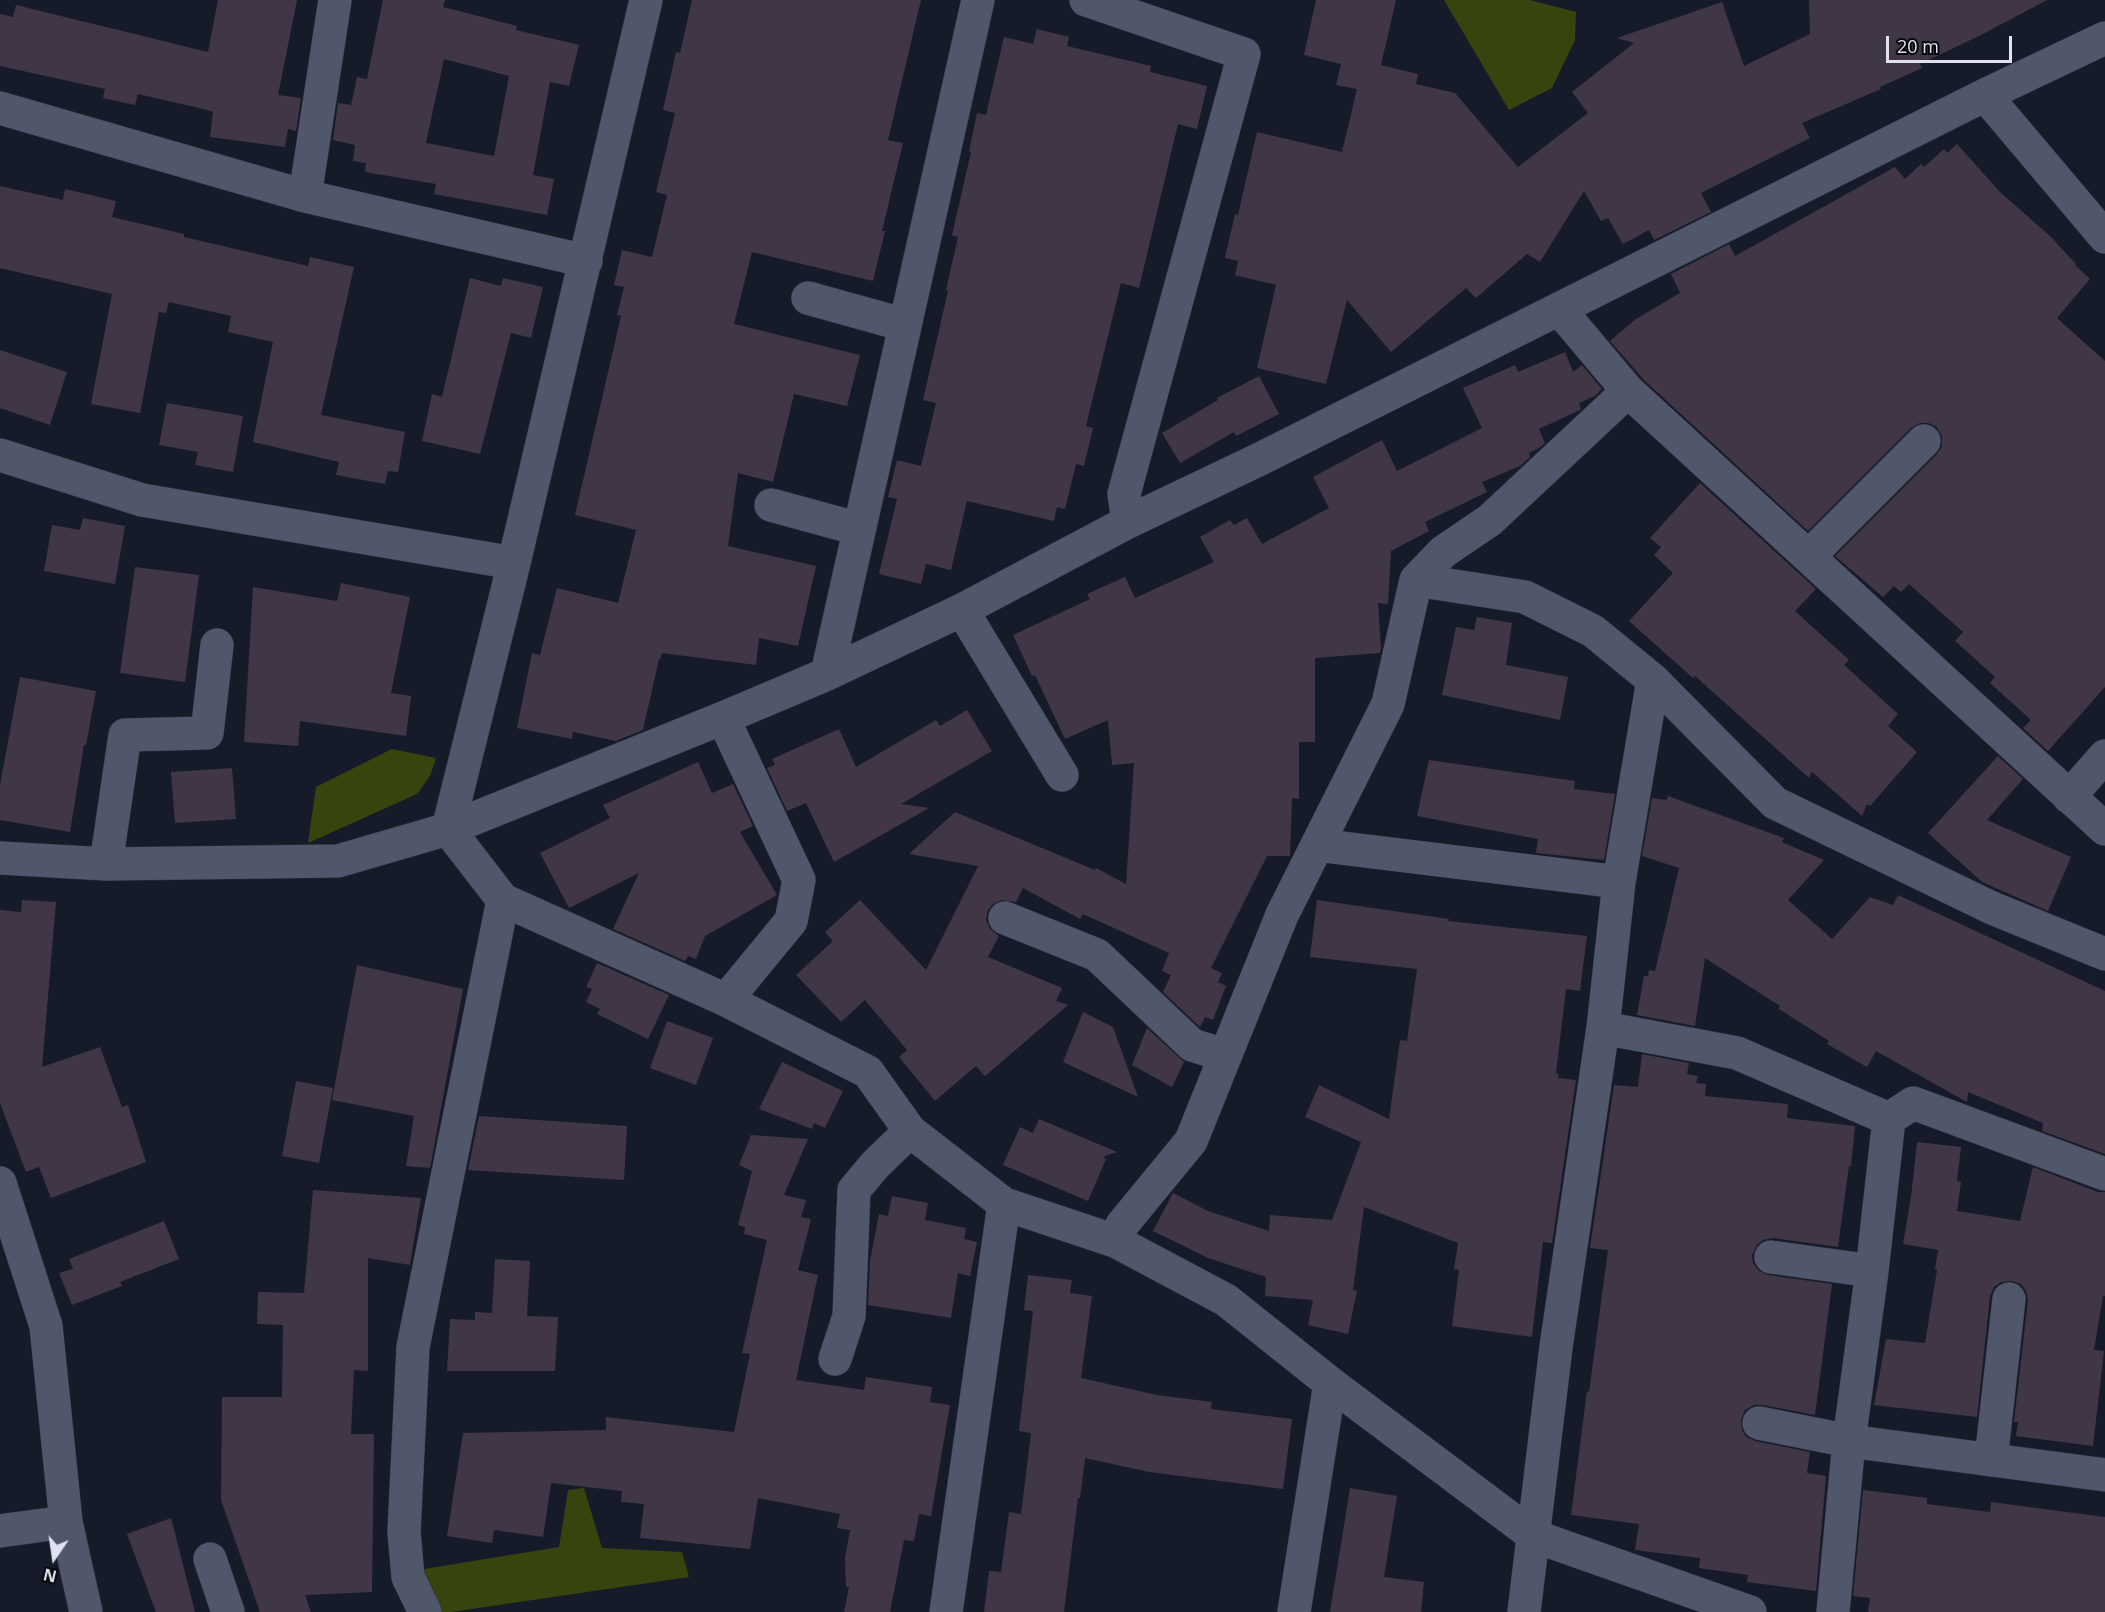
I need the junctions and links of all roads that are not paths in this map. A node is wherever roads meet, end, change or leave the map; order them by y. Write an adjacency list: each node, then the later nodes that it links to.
1 (335, 0): 8 (street)
2 (646, 0): 10 (street)
3 (978, 0): 13 (street)
4 (1086, 0): 18 (street)
5 (2105, 38): 6 (street)
6 (1985, 95): 9 (street); 12 (street)
7 (0, 108): 8 (street)
8 (305, 196): 10 (street)
9 (2105, 237)
10 (586, 261): 21 (street)
11 (808, 298): 13 (street)
12 (1559, 309): 14 (street); 18 (street)
13 (905, 325): 19 (street)
14 (1628, 391): 20 (street); 22 (street)
15 (1924, 441): 20 (street)
16 (0, 455): 21 (street)
17 (771, 505): 19 (street)
18 (1128, 522): 23 (street)
19 (859, 529): 25 (street)
20 (1809, 556): 30 (street)
21 (514, 563): 31 (street)
22 (1416, 580): 26 (street); 33 (street)
23 (962, 610): 25 (street); 29 (street)
24 (217, 645): 35 (street)
25 (827, 674): 27 (street)
26 (1653, 680): 36 (street); 39 (street)
27 (723, 718): 31 (street); 40 (street)
28 (2105, 756): 30 (street)
29 (1062, 775)
30 (2069, 797): 32 (street)
31 (448, 828): 35 (street); 37 (street)
32 (2105, 830)
33 (1317, 845): 36 (street); 42 (street)
34 (0, 858): 35 (street)
35 (106, 864)
36 (1619, 882): 41 (street)
37 (503, 900): 40 (street); 64 (street)
38 (1005, 918): 42 (street)
39 (2105, 954)
40 (726, 1000): 44 (street)
41 (1603, 1028): 43 (street); 60 (street)
42 (1224, 1055): 48 (street)
43 (1889, 1119): 45 (street); 50 (street)
44 (910, 1131): 47 (street); 52 (street)
45 (2105, 1174)
46 (0, 1183): 58 (street)
47 (1004, 1204): 48 (street); 65 (street)
48 (1115, 1241): 53 (street)
49 (1771, 1257): 50 (street)
50 (1872, 1270): 55 (street)
51 (2009, 1299): 56 (street)
52 (835, 1359)
53 (1330, 1383): 60 (street); 66 (street)
54 (1760, 1424): 55 (street)
55 (1849, 1441): 56 (street); 69 (street)
56 (1991, 1460): 57 (street)
57 (2105, 1475)
58 (66, 1522): 59 (street); 62 (street)
59 (0, 1531)
60 (1534, 1536): 67 (street); 68 (street)
61 (210, 1559): 63 (street)
62 (86, 1612)
63 (228, 1612)
64 (425, 1612)
65 (946, 1612)
66 (1294, 1612)
67 (1524, 1612)
68 (1750, 1612)
69 (1833, 1612)

